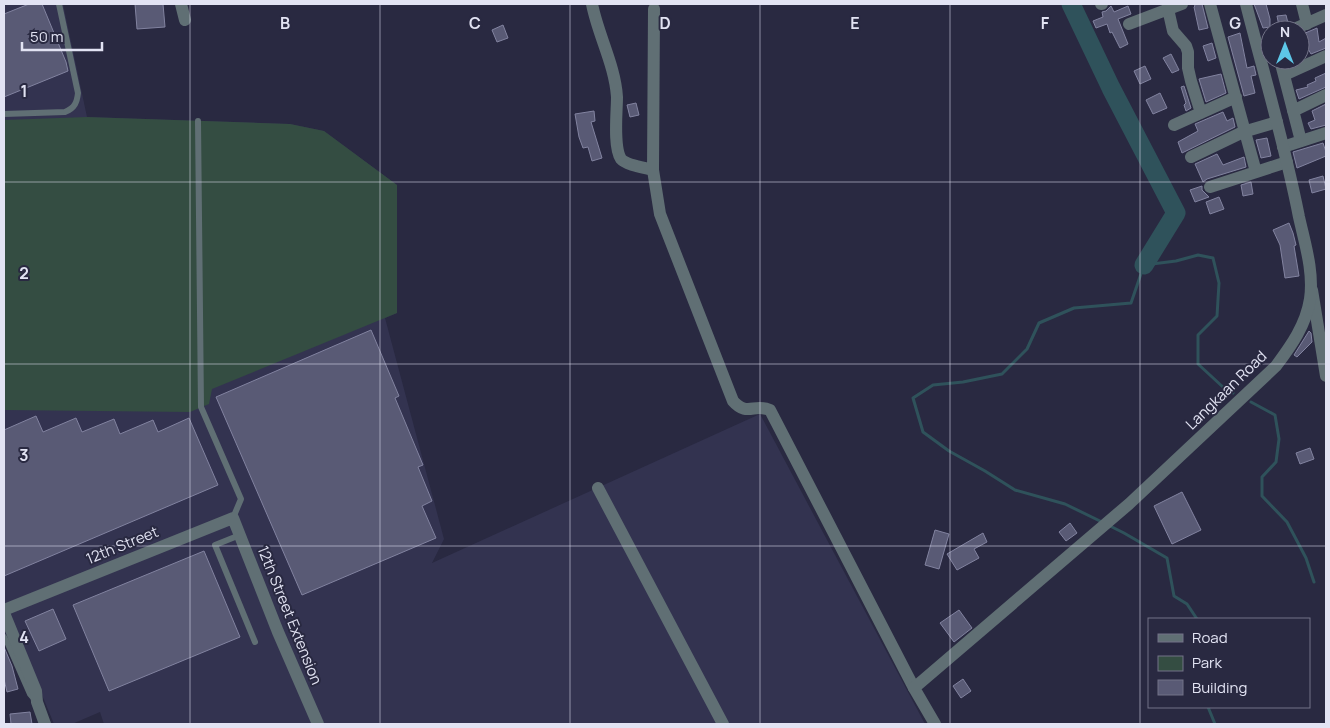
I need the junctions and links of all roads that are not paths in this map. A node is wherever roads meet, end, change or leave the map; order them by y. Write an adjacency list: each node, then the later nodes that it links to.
1 (59, 4): 22 (lane)
2 (181, 4): 11 (street)
3 (592, 4): 32 (street)
4 (1182, 4): 9 (street)
5 (1210, 4): 19 (street)
6 (1246, 4): 24 (street, Langkaan Road)
7 (1302, 4): 12 (street)
8 (654, 9): 32 (street)
9 (1168, 9): 14 (street); 21 (street)
10 (1326, 15): 13 (street)
11 (185, 20)
12 (1306, 20)
13 (1310, 23)
14 (1129, 24)
15 (1326, 56): 17 (street)
16 (1283, 70): 17 (street)
17 (1284, 75): 20 (street)
18 (1326, 95): 20 (street)
19 (1236, 98): 21 (street); 26 (street)
20 (1293, 110): 28 (street)
21 (1201, 113): 25 (street)
22 (4, 114)
23 (198, 121): 38 (lane)
24 (1277, 122): 26 (street); 29 (street, Langkaan Road)
25 (1174, 125)
26 (1245, 131): 30 (street); 33 (street)
27 (1326, 133): 28 (street)
28 (1301, 142): 29 (street)
29 (1283, 148): 31 (street, Langkaan Road)
30 (1191, 157)
31 (1287, 162): 33 (street); 35 (street, Langkaan Road)
32 (654, 170): 43 (street)
33 (1256, 172): 34 (street)
34 (1210, 186)
35 (1311, 282): 36 (street); 43 (street, Langkaan Road)
36 (1326, 376)
37 (598, 488): 47 (street)
38 (233, 518): 39 (street, 12th Street Extension); 40 (street, 12th Street)
39 (240, 535): 42 (lane); 46 (street, 12th Street Extension)
40 (4, 612): 44 (street)
41 (4, 637): 44 (lane)
42 (255, 642)
43 (914, 688): 48 (street)
44 (37, 702): 45 (street)
45 (45, 724)
46 (318, 724)
47 (723, 724)
48 (935, 724)

